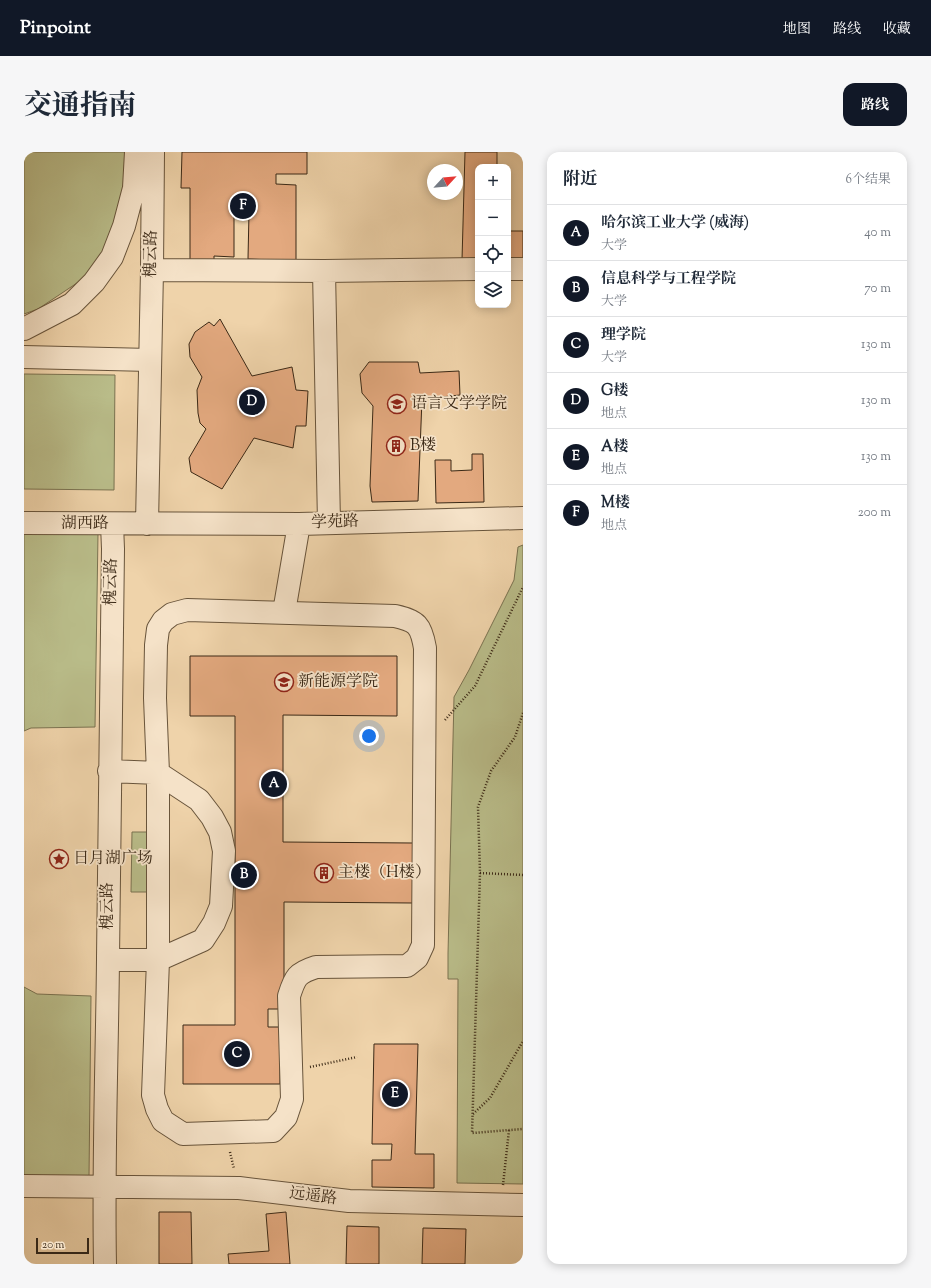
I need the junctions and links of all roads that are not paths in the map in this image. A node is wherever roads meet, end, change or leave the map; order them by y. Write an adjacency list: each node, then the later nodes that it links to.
1 (136, 152): 8 (lane)
2 (153, 152): 6 (lane, 槐云路)
3 (475, 269): 7 (lane)
4 (511, 269): 5 (lane)
5 (523, 269)
6 (152, 270): 7 (lane); 10 (lane, 槐云路)
7 (324, 271): 13 (lane)
8 (24, 329)
9 (24, 357): 10 (lane)
10 (150, 360): 15 (lane, 槐云路)
11 (523, 518): 13 (lane, 学苑路)
12 (24, 523): 14 (lane, 湖西路)
13 (329, 523): 16 (lane, 学苑路)
14 (112, 524): 15 (lane, 湖西路); 18 (lane, 槐云路)
15 (147, 524): 16 (lane, 学苑路)
16 (299, 524): 17 (lane)
17 (284, 612): 19 (lane); 21 (lane)
18 (109, 771): 19 (lane); 20 (lane, 槐云路)
19 (158, 773): 21 (lane); 21 (lane)
20 (108, 960): 21 (lane); 23 (lane, 槐云路)
21 (158, 960)
22 (24, 1186): 23 (lane, 远遥路)
23 (103, 1186): 24 (lane, 远遥路); 25 (lane, 槐云路)
24 (523, 1205)
25 (105, 1264)

